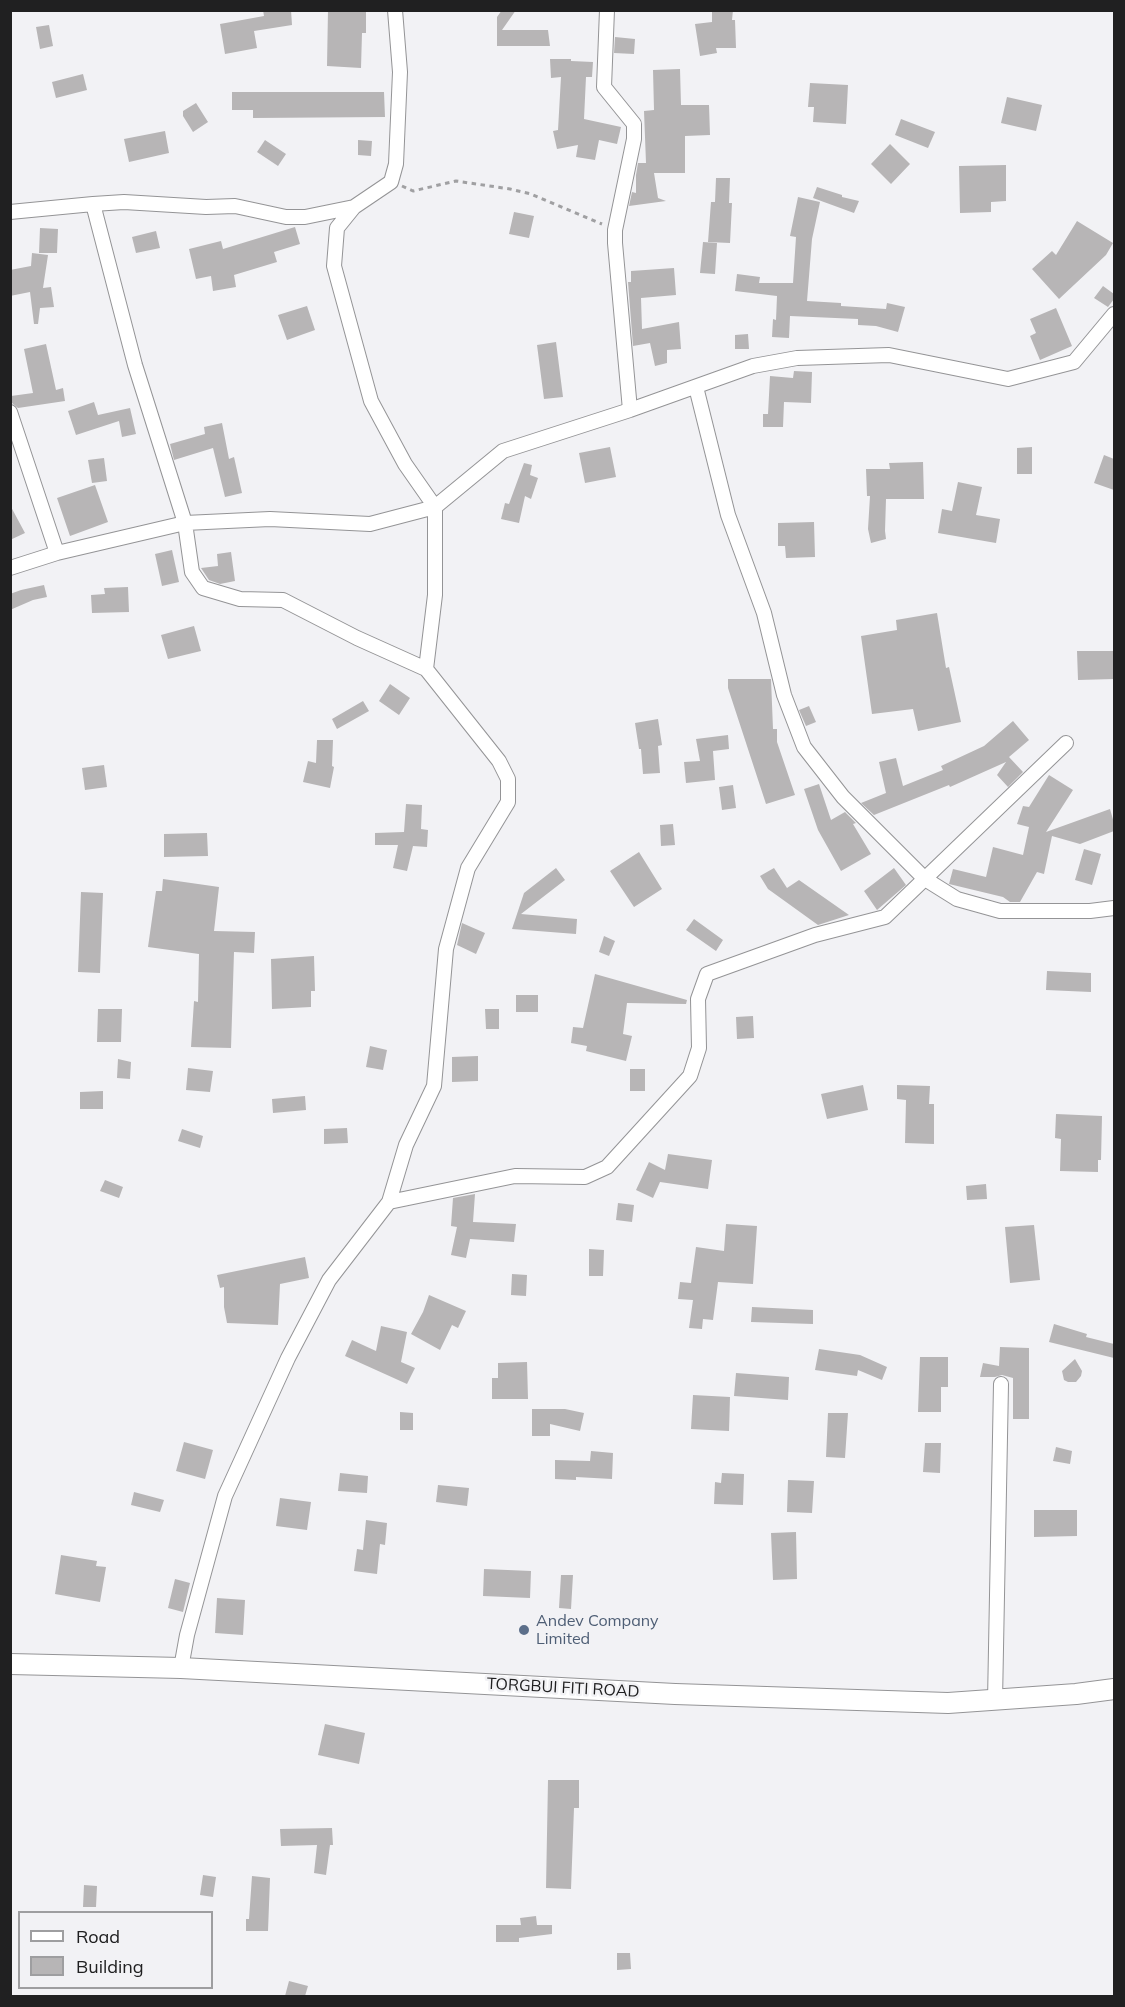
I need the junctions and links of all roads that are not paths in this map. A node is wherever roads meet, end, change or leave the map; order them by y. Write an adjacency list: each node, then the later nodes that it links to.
1 (395, 10): 4 (street)
2 (607, 10): 8 (street)
3 (93, 204): 4 (street); 5 (street); 11 (street)
4 (354, 207): 10 (street)
5 (10, 212)
6 (1114, 314): 7 (street)
7 (696, 387): 8 (street); 16 (street)
8 (630, 410): 10 (street)
9 (10, 412): 12 (street)
10 (435, 507): 11 (street); 14 (street)
11 (185, 523): 12 (street); 14 (street)
12 (57, 553): 13 (street)
13 (10, 568)
14 (426, 669): 18 (street)
15 (1066, 743): 16 (street)
16 (925, 879): 17 (street); 18 (street)
17 (1114, 908)
18 (389, 1202): 21 (street)
19 (1001, 1384): 23 (street)
20 (10, 1664): 21 (street, TORGBUI FITI ROAD)
21 (181, 1668): 23 (street, TORGBUI FITI ROAD)
22 (1114, 1689): 23 (street, TORGBUI FITI ROAD)
23 (995, 1701)

